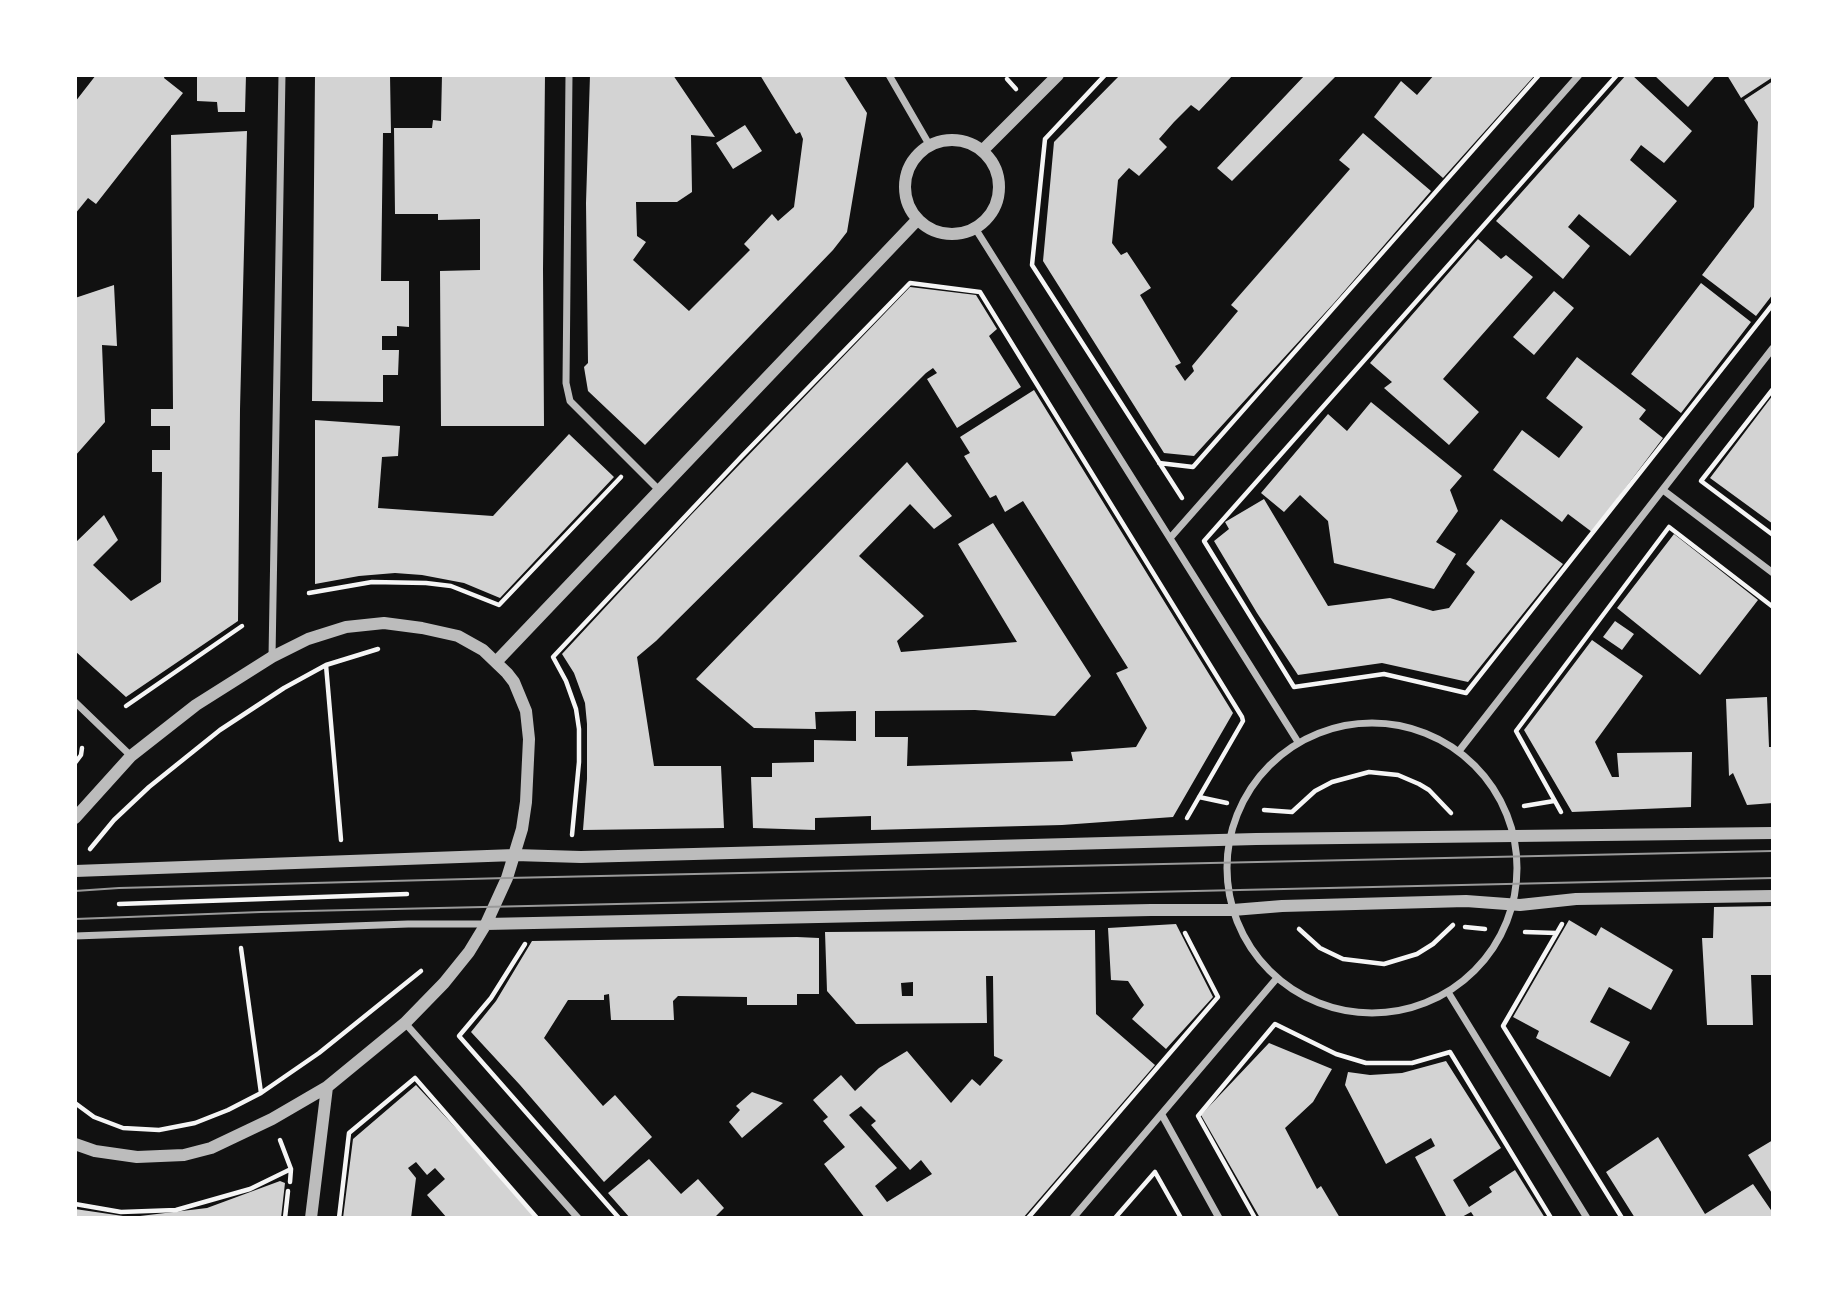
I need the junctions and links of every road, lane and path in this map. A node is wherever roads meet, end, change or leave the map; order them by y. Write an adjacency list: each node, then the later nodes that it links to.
1 (282, 75): 26 (street)
2 (569, 75): 17 (street)
3 (890, 75): 9 (street)
4 (1058, 75): 10 (street)
5 (1105, 75): 6 (path)
6 (1539, 75)
7 (1579, 75): 20 (street)
8 (1616, 75): 13 (path)
9 (930, 146): 10 (street); 11 (street)
10 (982, 151): 12 (street)
11 (918, 219): 12 (street); 17 (street)
12 (975, 228): 20 (street)
13 (1773, 304)
14 (1773, 348): 18 (street)
15 (1773, 389): 19 (path)
16 (620, 477): 22 (path)
17 (659, 490): 27 (street)
18 (1663, 491): 21 (street); 33 (street)
19 (1773, 535)
20 (1171, 537): 31 (street)
21 (1773, 573)
22 (309, 593)
23 (1773, 607): 37 (path)
24 (242, 626): 30 (path)
25 (380, 648): 28 (path)
26 (272, 657): 27 (street); 34 (street)
27 (496, 662): 51 (street)
28 (326, 665): 49 (path); 50 (path)
29 (75, 702): 34 (street)
30 (126, 706)
31 (1298, 742): 33 (street); 47 (street)
32 (82, 748): 35 (path)
33 (1459, 751): 46 (street)
34 (131, 756): 42 (street)
35 (75, 763)
36 (1199, 797): 38 (path); 44 (path); 48 (path)
37 (1554, 801): 39 (path); 43 (path)
38 (1227, 803)
39 (1524, 806)
40 (1264, 810): 41 (path)
41 (1462, 813)
42 (75, 818)
43 (1568, 822)
44 (1181, 827)
45 (1773, 833): 46 (street)
46 (1514, 835): 47 (street); 56 (street)
47 (1229, 841): 51 (street); 57 (street)
48 (572, 843)
49 (341, 844)
50 (90, 849)
51 (515, 855): 52 (street); 59 (street)
52 (75, 872)
53 (407, 894): 55 (path)
54 (1773, 896): 56 (street)
55 (119, 904)
56 (1512, 904): 57 (street); 70 (street)
57 (1233, 910): 59 (street); 69 (street)
58 (1565, 919): 63 (path)
59 (486, 924): 65 (street); 71 (street)
60 (1296, 927): 61 (path)
61 (1485, 929)
62 (1525, 932): 63 (path)
63 (1556, 933): 94 (path)
64 (1185, 934): 86 (path)
65 (75, 936)
66 (240, 946): 73 (path)
67 (517, 955): 85 (path)
68 (424, 968): 73 (path)
69 (1277, 978): 70 (street); 75 (street)
70 (1448, 992): 93 (street)
71 (405, 1023): 72 (street); 84 (street)
72 (327, 1087): 77 (street); 81 (street)
73 (261, 1093): 74 (path)
74 (75, 1103)
75 (1162, 1115): 87 (street); 90 (street)
76 (280, 1139): 78 (path)
77 (75, 1144)
78 (291, 1169): 79 (path); 80 (path)
79 (75, 1204)
80 (285, 1218)
81 (312, 1218)
82 (339, 1218): 83 (path)
83 (537, 1218)
84 (578, 1218)
85 (619, 1218)
86 (1028, 1218)
87 (1073, 1218)
88 (1115, 1218): 89 (path)
89 (1181, 1218)
90 (1219, 1218)
91 (1255, 1218): 92 (path)
92 (1551, 1218)
93 (1587, 1218)
94 (1622, 1218)

